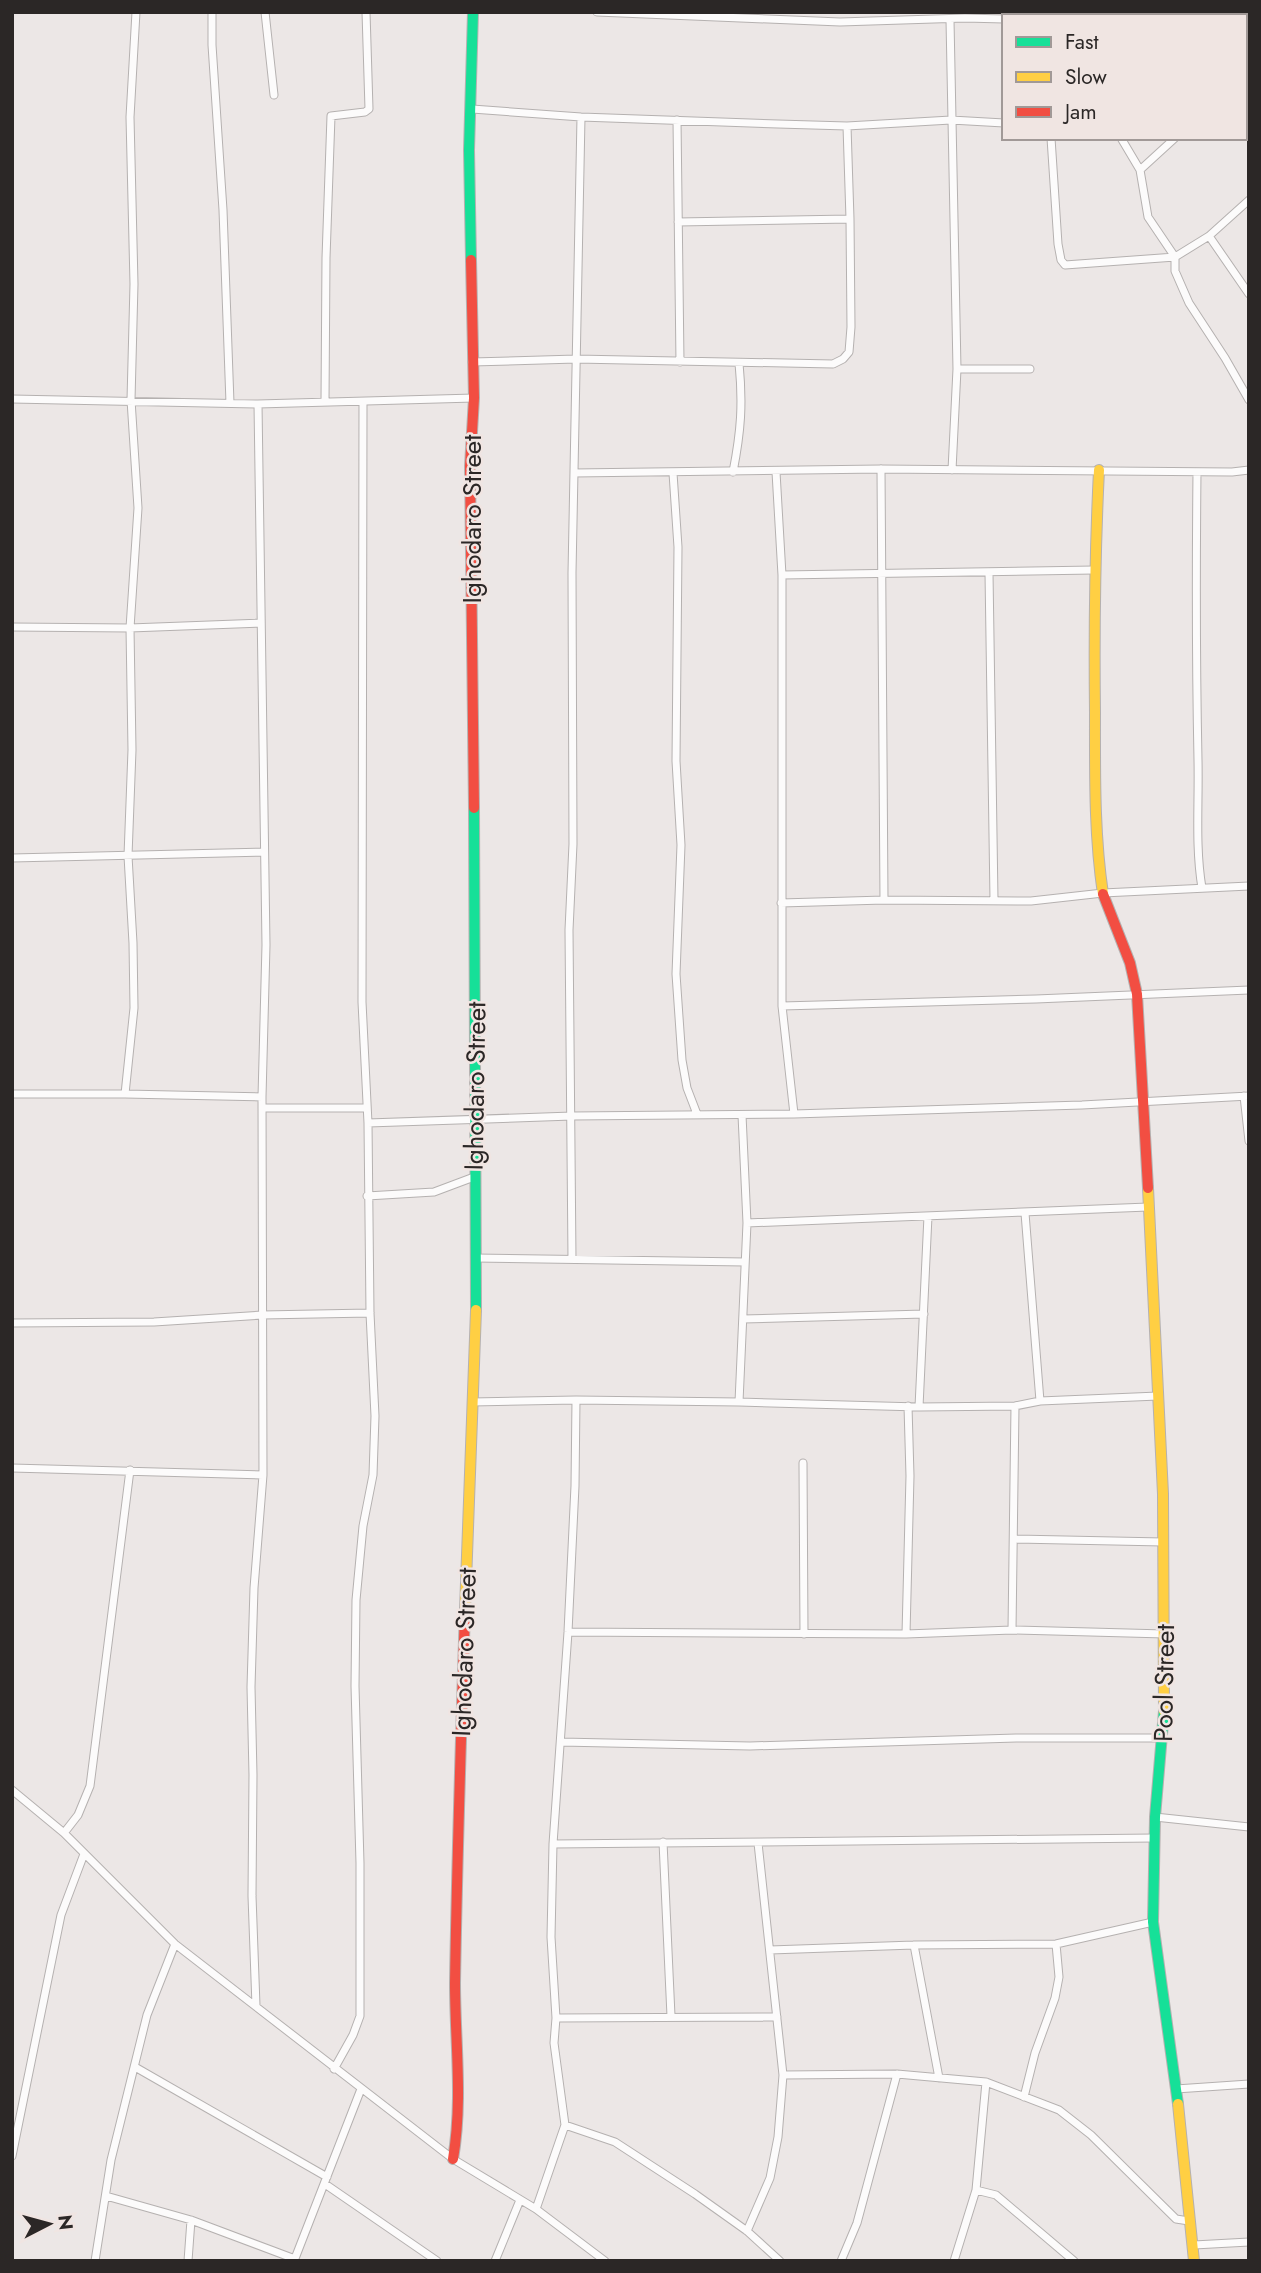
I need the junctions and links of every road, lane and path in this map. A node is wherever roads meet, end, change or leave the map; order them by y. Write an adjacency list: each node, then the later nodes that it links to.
1 (136, 12): 34 (street)
2 (212, 12): 38 (street)
3 (265, 12): 9 (street)
4 (366, 12): 36 (street)
5 (473, 12): 10 (street, Ighodaro Street)
6 (597, 12): 8 (street)
7 (1002, 19): 8 (street)
8 (950, 20): 13 (street)
9 (274, 95)
10 (471, 108): 11 (street); 27 (street, Ighodaro Street)
11 (581, 117): 12 (street); 26 (street)
12 (677, 120): 15 (street); 22 (street)
13 (951, 120): 14 (street); 15 (street); 30 (street)
14 (1002, 123)
15 (847, 126): 21 (street)
16 (1051, 140): 24 (street)
17 (1122, 140): 19 (street)
18 (1173, 140): 19 (street)
19 (1140, 170): 24 (street)
20 (1249, 201): 23 (street)
21 (850, 219): 22 (street); 29 (street)
22 (678, 222): 28 (street)
23 (1209, 236): 24 (street); 25 (street)
24 (1175, 257): 35 (street)
25 (1249, 294)
26 (576, 359): 27 (street); 28 (street); 47 (street)
27 (471, 362): 32 (street, Ighodaro Street)
28 (680, 362): 29 (street)
29 (739, 363): 44 (street)
30 (957, 369): 31 (street); 41 (street)
31 (1030, 369)
32 (474, 398): 37 (street); 79 (street, Ighodaro Street)
33 (12, 399): 34 (street)
34 (131, 400): 38 (street); 55 (street)
35 (1249, 400)
36 (325, 401): 37 (street); 39 (street)
37 (363, 402): 74 (street)
38 (230, 404): 39 (street)
39 (258, 404): 53 (street)
40 (881, 469): 41 (street); 45 (street); 51 (street)
41 (952, 470): 42 (street)
42 (1099, 470): 46 (street); 49 (street, Pool Street)
43 (1249, 470): 46 (street)
44 (733, 472): 45 (street); 48 (street)
45 (776, 472): 52 (street)
46 (1198, 472): 60 (street)
47 (574, 473): 48 (street); 78 (street)
48 (673, 473): 75 (street)
49 (1094, 570): 50 (street); 61 (street, Pool Street)
50 (989, 573): 51 (street); 63 (street)
51 (881, 574): 52 (street); 62 (street)
52 (782, 575): 64 (street)
53 (261, 623): 55 (street); 56 (street)
54 (12, 626): 55 (street)
55 (130, 628): 57 (street)
56 (264, 852): 57 (street); 71 (street)
57 (128, 856): 58 (street); 69 (street)
58 (12, 858)
59 (1249, 886): 60 (street)
60 (1202, 888): 61 (street)
61 (1102, 894): 63 (street); 66 (street, Pool Street)
62 (884, 900): 63 (street); 64 (street)
63 (994, 900)
64 (781, 903): 67 (street)
65 (1249, 990): 66 (street)
66 (1137, 994): 67 (street); 72 (street, Pool Street)
67 (782, 1006): 76 (street)
68 (12, 1094): 69 (street)
69 (125, 1094): 71 (street)
70 (1246, 1096): 72 (street); 81 (street)
71 (262, 1097): 73 (street)
72 (1144, 1103): 76 (street); 84 (street, Pool Street)
73 (262, 1108): 74 (street); 93 (street)
74 (366, 1108): 80 (street)
75 (697, 1114): 77 (street); 78 (street)
76 (794, 1114): 77 (street)
77 (742, 1115): 87 (street)
78 (572, 1116): 79 (street); 89 (street)
79 (475, 1118): 80 (street); 82 (street, Ighodaro Street)
80 (368, 1123): 83 (street)
81 (1249, 1141)
82 (474, 1177): 83 (street); 88 (street, Ighodaro Street)
83 (367, 1196): 91 (street)
84 (1149, 1208): 85 (street); 96 (street, Pool Street)
85 (1025, 1213): 86 (street); 98 (street)
86 (928, 1216): 87 (street); 92 (street)
87 (747, 1223): 90 (street)
88 (475, 1258): 89 (street); 99 (street, Ighodaro Street)
89 (572, 1259): 90 (street)
90 (745, 1262): 94 (street)
91 (370, 1313): 93 (street); 136 (street)
92 (924, 1314): 94 (street); 103 (street)
93 (262, 1315): 95 (street); 107 (street)
94 (743, 1319): 100 (street)
95 (12, 1323)
96 (1158, 1396): 98 (street); 109 (street, Pool Street)
97 (576, 1400): 99 (street); 100 (street); 111 (street)
98 (1040, 1401): 102 (street)
99 (472, 1402): 147 (street, Ighodaro Street)
100 (738, 1402): 101 (street)
101 (908, 1406): 103 (street); 113 (street)
102 (1015, 1406): 103 (street); 108 (street)
103 (919, 1408)
104 (803, 1463): 112 (street)
105 (12, 1468): 106 (street)
106 (130, 1470): 107 (street); 120 (street)
107 (263, 1475): 131 (street)
108 (1014, 1539): 109 (street); 110 (street)
109 (1163, 1542): 114 (street, Pool Street)
110 (1012, 1630): 113 (street); 114 (street)
111 (568, 1632): 112 (street); 116 (street)
112 (804, 1634): 113 (street)
113 (906, 1634)
114 (1166, 1634): 115 (street, Pool Street)
115 (1164, 1738): 116 (street); 118 (street, Pool Street)
116 (561, 1742): 124 (street)
117 (12, 1790): 120 (street)
118 (1155, 1817): 119 (street); 121 (street, Pool Street)
119 (1249, 1827)
120 (64, 1833): 125 (street)
121 (1154, 1838): 123 (street); 126 (street, Pool Street)
122 (663, 1842): 123 (street); 124 (street); 132 (street)
123 (758, 1843): 130 (street)
124 (553, 1844): 134 (street)
125 (84, 1854): 127 (street); 146 (street)
126 (1153, 1922): 128 (street); 142 (street, Pool Street)
127 (175, 1944): 131 (street); 135 (street)
128 (1055, 1944): 129 (street); 144 (street)
129 (914, 1945): 130 (street); 139 (street)
130 (770, 1950): 133 (street)
131 (256, 2006): 136 (street)
132 (671, 2016): 133 (street); 134 (street)
133 (777, 2017): 138 (street)
134 (556, 2018): 145 (street)
135 (135, 2067): 148 (street); 150 (street)
136 (334, 2069): 143 (street)
137 (897, 2074): 138 (street); 139 (street); 165 (street)
138 (783, 2076): 155 (street)
139 (939, 2078): 140 (street)
140 (986, 2082): 144 (street); 149 (street)
141 (1249, 2084): 142 (street)
142 (1176, 2088): 154 (street, Pool Street)
143 (361, 2089): 147 (street); 148 (street)
144 (1024, 2097): 154 (street)
145 (565, 2124): 152 (street); 155 (street)
146 (12, 2155)
147 (453, 2158): 151 (street)
148 (326, 2180): 158 (street); 161 (street)
149 (976, 2190): 166 (street); 167 (street)
150 (106, 2196): 153 (street); 159 (street)
151 (520, 2200): 152 (street); 162 (street)
152 (536, 2209): 163 (street)
153 (191, 2220): 158 (street); 160 (street)
154 (1189, 2221): 157 (street, Pool Street)
155 (747, 2231): 164 (street)
156 (1249, 2242): 157 (street)
157 (1194, 2245): 168 (street, Pool Street)
158 (294, 2260)
159 (95, 2261)
160 (188, 2261)
161 (437, 2261)
162 (495, 2261)
163 (605, 2261)
164 (780, 2261)
165 (841, 2261)
166 (954, 2261)
167 (1074, 2261)
168 (1194, 2261)

